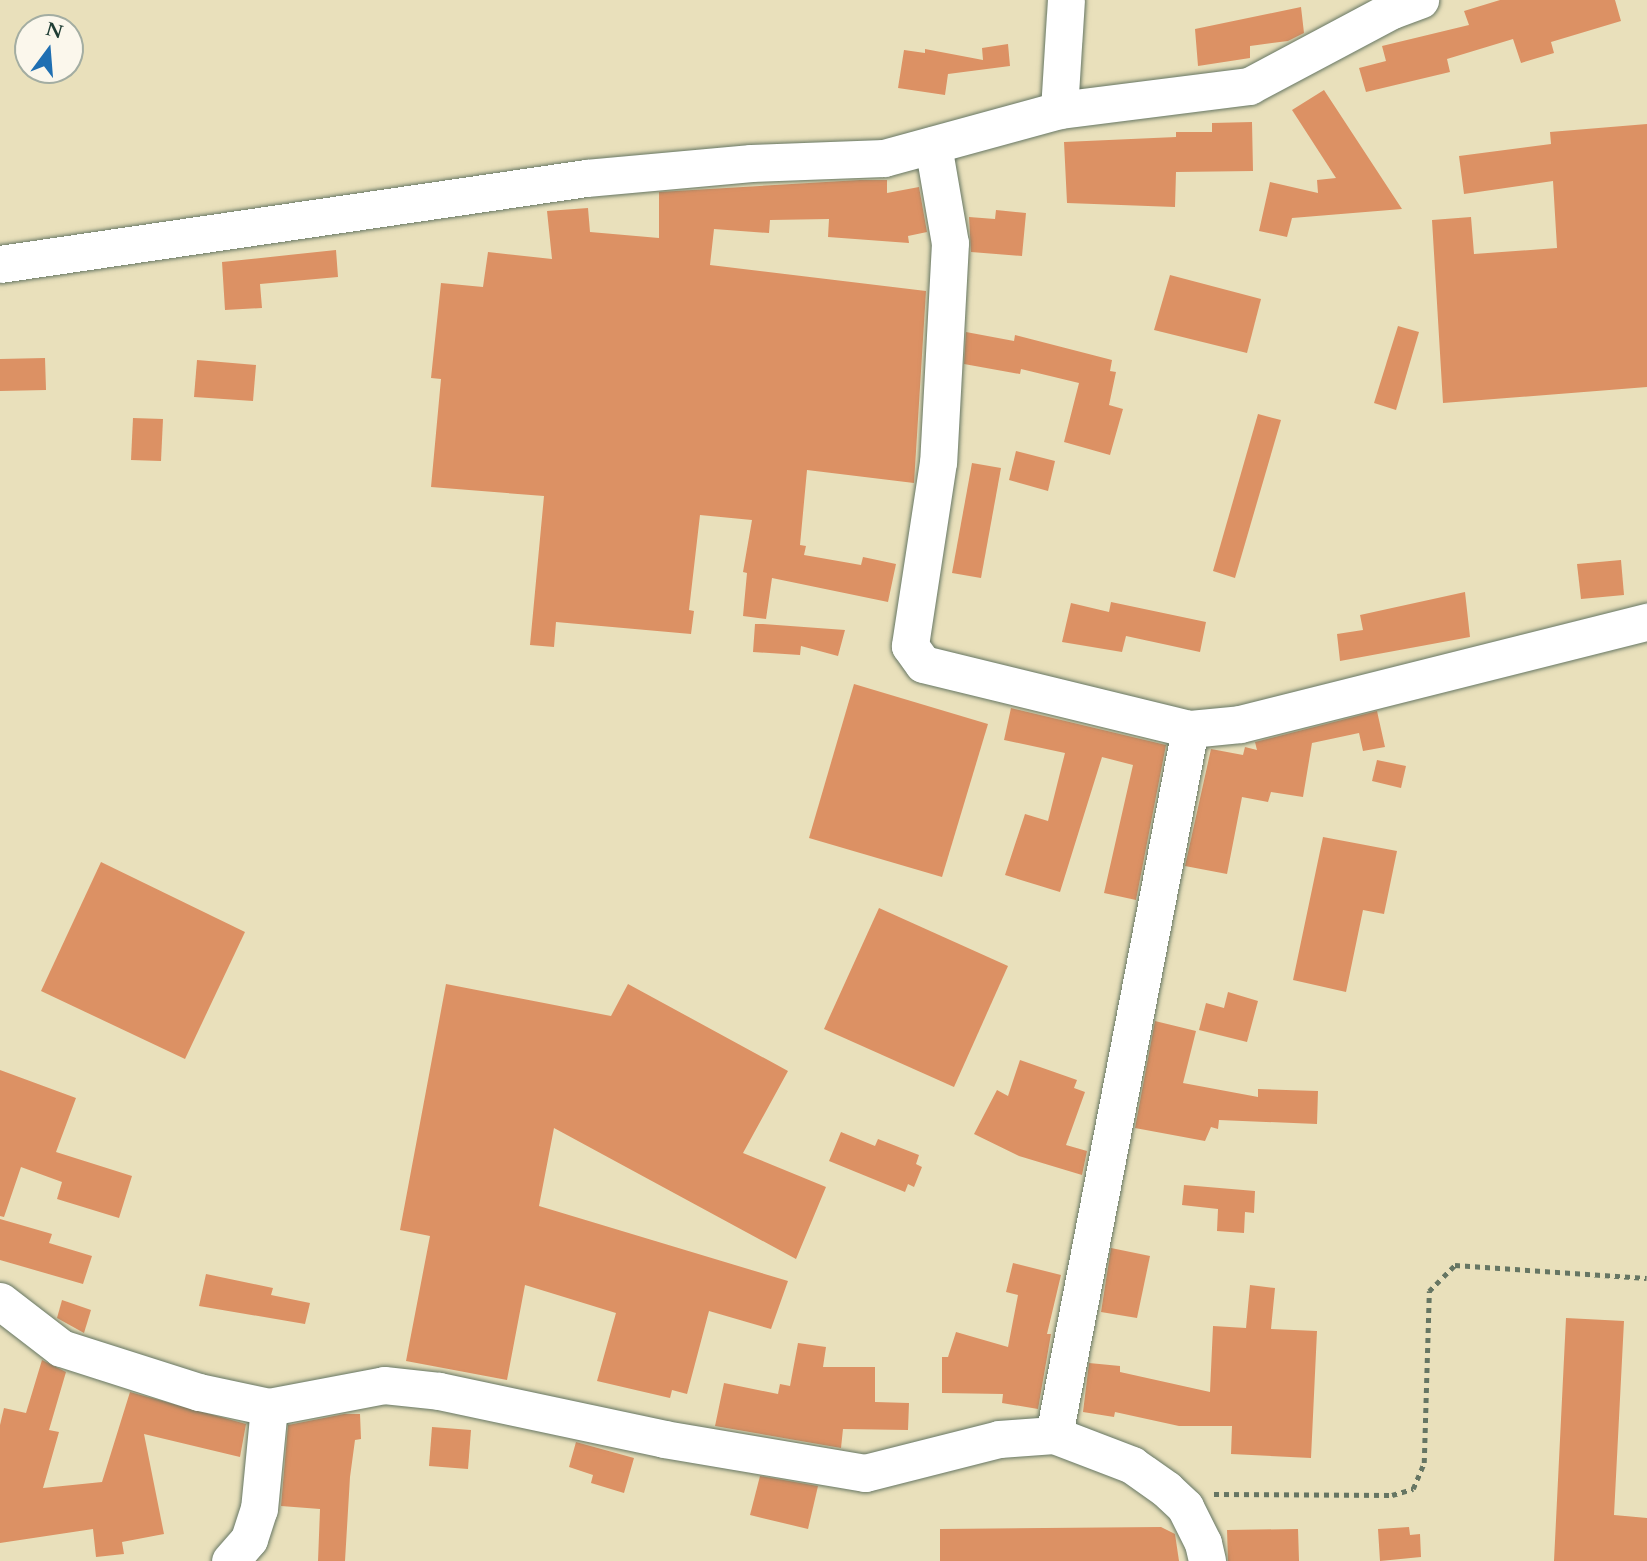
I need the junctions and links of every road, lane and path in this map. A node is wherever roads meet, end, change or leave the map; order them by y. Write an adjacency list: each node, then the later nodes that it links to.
1 (1066, 0): 3 (street)
2 (1420, 0): 3 (street)
3 (1059, 110): 4 (street)
4 (933, 145): 5 (street); 7 (street)
5 (0, 264)
6 (1647, 622): 7 (street)
7 (1190, 729): 11 (street)
8 (1647, 1278): 12 (path)
9 (0, 1301): 10 (street)
10 (269, 1407): 11 (street); 13 (street)
11 (1054, 1435): 12 (street)
12 (1185, 1507): 14 (street)
13 (230, 1561)
14 (1207, 1561)

